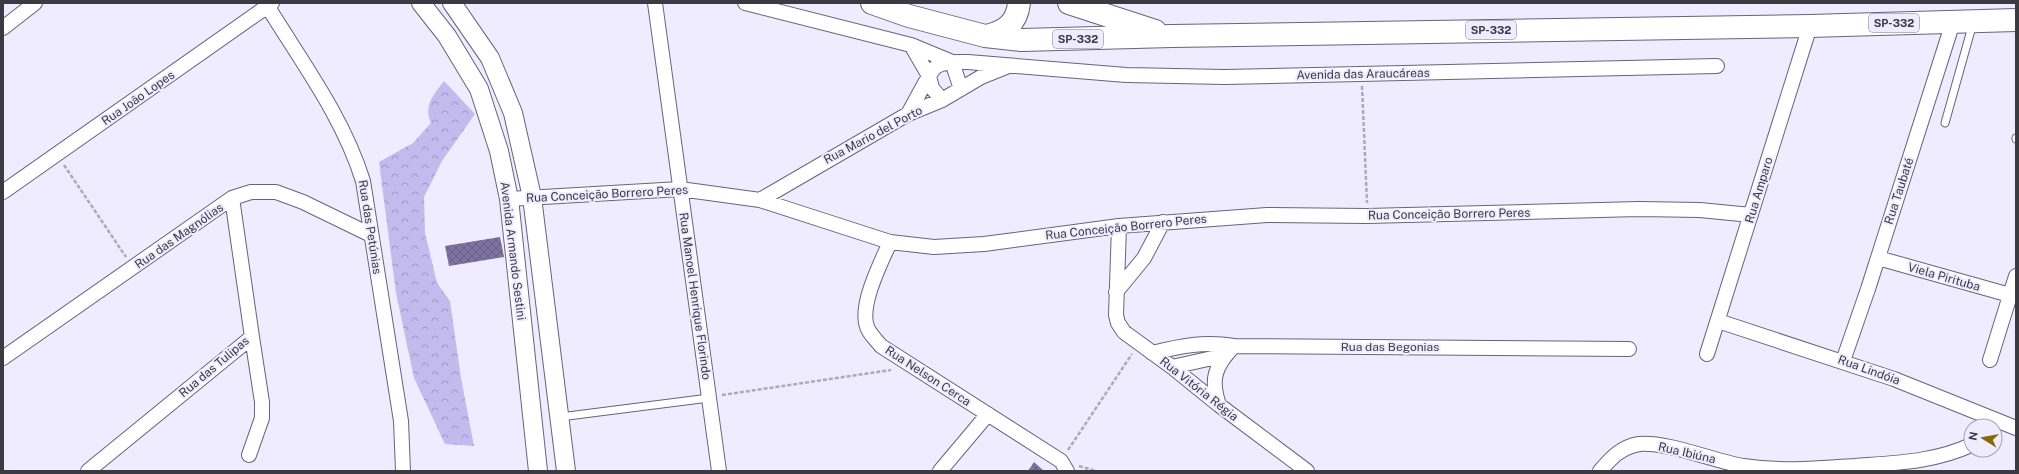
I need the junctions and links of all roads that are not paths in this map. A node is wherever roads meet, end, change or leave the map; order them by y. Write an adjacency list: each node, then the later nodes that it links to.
1 (35, 3): 13 (street)
2 (421, 3): 29 (street, Avenida Armando Sestini)
3 (655, 3): 25 (street, Rua Manoel Henrique Florindo)
4 (745, 3): 16 (street)
5 (872, 3): 14 (main road, SP-332)
6 (1019, 3): 14 (main road)
7 (1074, 4): 15 (main road, SP-332)
8 (270, 5): 26 (street, Rua João Lopes); 34 (street, Rua das Petúnias)
9 (455, 5): 27 (street, Avenida Armando Sestini)
10 (2016, 20): 11 (main road, SP-332)
11 (1963, 21): 12 (main road, SP-332); 24 (lane); 36 (street, Rua Taubaté)
12 (1810, 26): 15 (main road, SP-332); 31 (street, Rua Amparo)
13 (3, 28)
14 (985, 36): 15 (main road, SP-332)
15 (1172, 36)
16 (911, 45): 17 (street); 20 (street)
17 (952, 62): 18 (street, Avenida das Araucáreas); 20 (street); 21 (street)
18 (1010, 66): 19 (street, Avenida das Araucáreas); 21 (street, Rua Mario del Porto)
19 (1717, 66)
20 (929, 76): 22 (street); 23 (street)
21 (961, 90): 22 (street, Rua Mario del Porto)
22 (942, 100): 23 (street, Rua Mario del Porto)
23 (908, 114): 30 (street, Rua Mario del Porto)
24 (1945, 123)
25 (680, 188): 27 (street, Rua Conceição Borrero Peres); 30 (street, Rua Conceição Borrero Peres); 50 (street, Rua Manoel Henrique Florindo)
26 (3, 192)
27 (532, 197): 29 (street, Rua Conceição Borrero Peres); 53 (street, Avenida Armando Sestini)
28 (232, 198): 34 (street, Rua das Magnólias); 41 (street, Rua das Tulipas); 46 (street, Rua das Magnólias)
29 (509, 199): 62 (street, Avenida Armando Sestini)
30 (760, 200): 35 (street, Rua Conceição Borrero Peres)
31 (1751, 215): 32 (street, Rua Conceição Borrero Peres); 40 (street, Rua Amparo)
32 (1163, 222): 33 (street, Rua Conceição Borrero Peres); 38 (street)
33 (1119, 226): 35 (street, Rua Conceição Borrero Peres); 38 (street, Rua Vitória Régia)
34 (371, 235): 61 (street, Rua das Petúnias)
35 (890, 242): 52 (street, Rua Nelson Cerca)
36 (1878, 258): 39 (street, Viela Pirituba); 48 (street, Rua Taubaté)
37 (2016, 276): 39 (street)
38 (1116, 292): 44 (street, Rua Vitória Régia)
39 (2010, 295): 47 (street)
40 (1718, 321): 45 (street, Rua Amparo); 48 (street, Rua Lindóia)
41 (252, 336): 58 (street); 60 (street, Rua das Tulipas)
42 (1629, 349): 43 (street, Rua das Begonias)
43 (1230, 350): 44 (street, Rua das Begonias); 49 (street, Rua das Begonias); 51 (street)
44 (1152, 352): 49 (street, Rua Vitória Régia)
45 (1707, 354)
46 (3, 358)
47 (1990, 360)
48 (1843, 361): 54 (street, Rua Lindóia)
49 (1172, 367): 51 (street, Rua Vitória Régia)
50 (708, 398): 53 (lane); 64 (street, Rua Manoel Henrique Florindo)
51 (1219, 405): 66 (street, Rua Vitória Régia)
52 (988, 414): 59 (street, Rua Nelson Cerca); 65 (street)
53 (560, 418): 63 (street, Avenida Armando Sestini)
54 (1983, 418)
55 (2003, 426): 56 (street, Rua Lindóia)
56 (2016, 428)
57 (1963, 448): 67 (street, Rua Ibiúna)
58 (250, 455)
59 (1064, 466)
60 (88, 471)
61 (403, 471)
62 (538, 471)
63 (566, 471)
64 (719, 471)
65 (940, 471)
66 (1307, 471)
67 (1600, 471)

